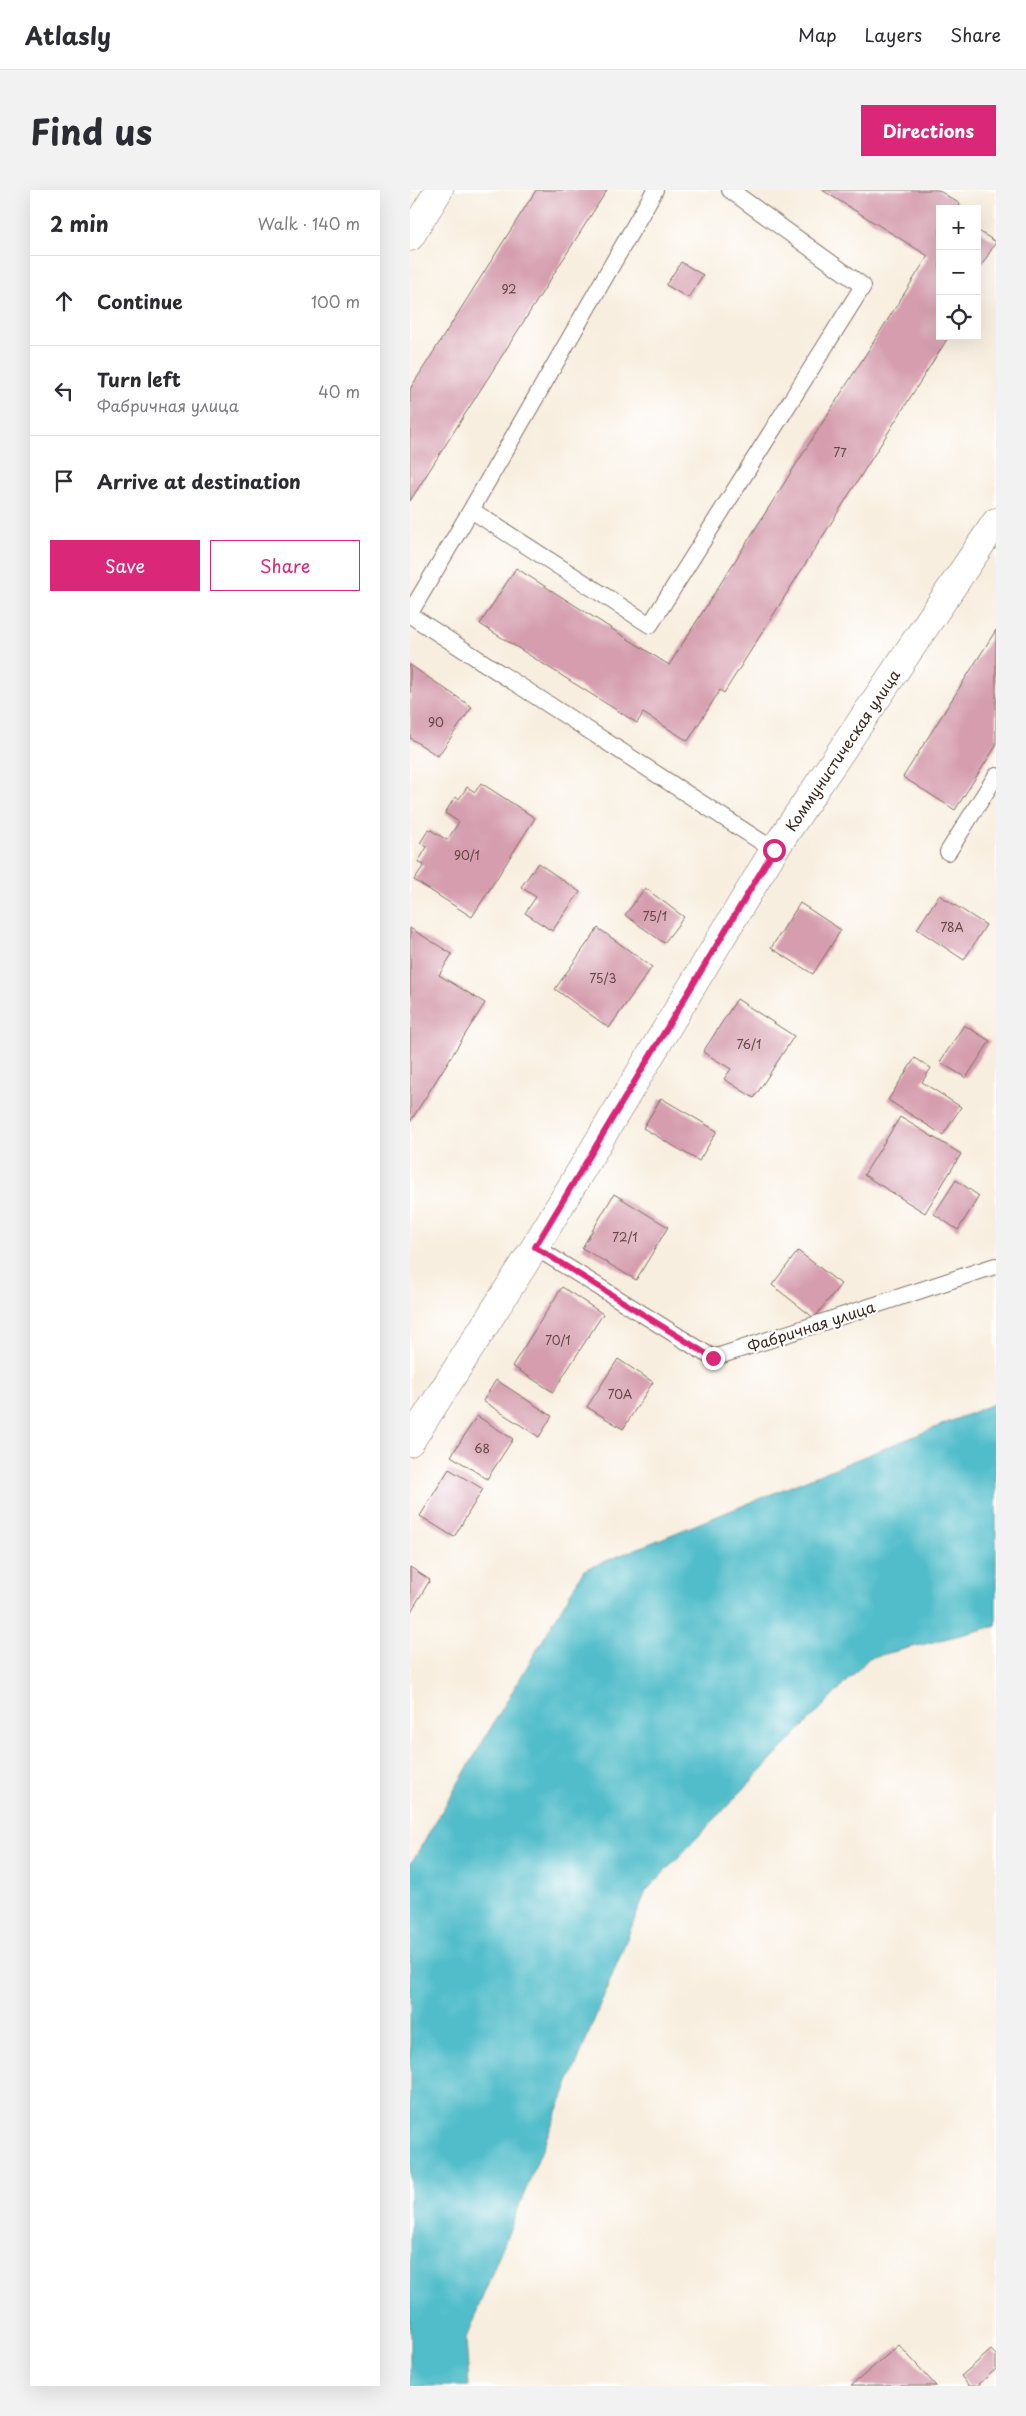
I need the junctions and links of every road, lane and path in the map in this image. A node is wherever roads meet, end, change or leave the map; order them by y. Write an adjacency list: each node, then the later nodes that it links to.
1 (439, 190): 4 (street)
2 (654, 190): 5 (lane)
3 (730, 190): 5 (lane)
4 (410, 237)
5 (471, 510): 7 (lane)
6 (996, 522): 9 (street, Коммунистическая улица)
7 (410, 614): 9 (lane)
8 (996, 776): 10 (lane)
9 (774, 850): 11 (street, Коммунистическая улица)
10 (948, 852)
11 (535, 1247): 12 (lane, Фабричная улица); 13 (street, Коммунистическая улица)
12 (995, 1266)
13 (410, 1442)

